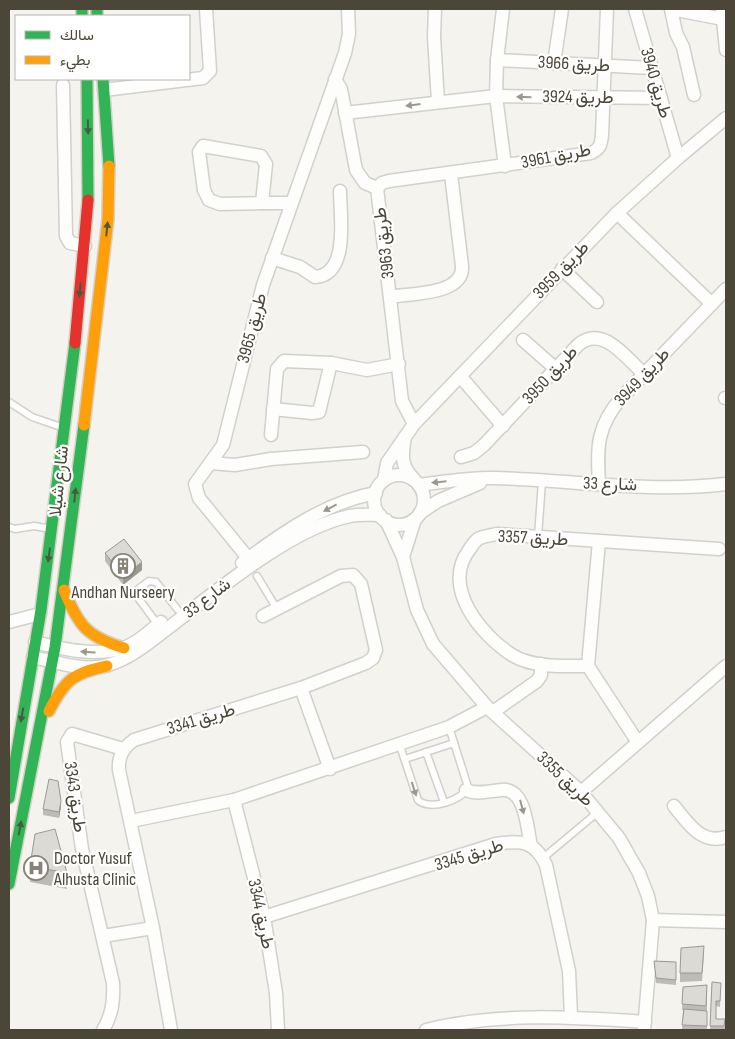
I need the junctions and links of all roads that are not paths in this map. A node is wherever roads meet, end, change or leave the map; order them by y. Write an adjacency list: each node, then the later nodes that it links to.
1 (206, 9): 15 (street)
2 (348, 9): 16 (street)
3 (435, 9): 25 (street)
4 (503, 9): 11 (street)
5 (562, 9): 12 (street)
6 (607, 9): 13 (street, طريق 3961)
7 (635, 9): 14 (street, طريق 3940)
8 (671, 9): 9 (street); 21 (street)
9 (723, 14): 10 (street)
10 (726, 44)
11 (497, 60): 12 (street, طريق 3966); 22 (street)
12 (554, 62): 13 (street, طريق 3966)
13 (605, 65): 14 (street, طريق 3966); 23 (street, طريق 3961)
14 (652, 68): 24 (street, طريق 3940)
15 (190, 79)
16 (335, 79): 26 (street, طريق 3963); 34 (street, طريق 3965)
17 (87, 80): 36 (main road, شارع شيلا, one-way to 36)
18 (170, 80): 19 (street)
19 (104, 84): 77 (main road, شارع شيلا, one-way to 19)
20 (63, 85): 36 (street)
21 (694, 95)
22 (496, 96): 23 (street, طريق 3924, one-way to 22); 25 (street); 29 (street)
23 (604, 98): 24 (street, طريق 3924); 29 (street, طريق 3961)
24 (661, 98): 28 (street, طريق 3940)
25 (438, 102): 26 (street, one-way to 26)
26 (345, 114): 31 (street, طريق 3963)
27 (726, 118): 28 (street, طريق 3959)
28 (678, 158): 35 (street, طريق 3959)
29 (505, 166): 30 (street, طريق 3961)
30 (450, 174): 31 (street, طريق 3961); 40 (street)
31 (377, 188): 40 (street, طريق 3963)
32 (340, 191): 37 (street)
33 (262, 203): 33 (street); 34 (street)
34 (290, 203): 37 (street, طريق 3965)
35 (617, 214): 38 (street, طريق 3959); 42 (street)
36 (85, 246): 54 (main road, شارع شيلا, one-way to 54)
37 (272, 258): 59 (street, طريق 3965)
38 (562, 270): 41 (street); 48 (street, طريق 3959)
39 (726, 289): 42 (street, طريق 3949)
40 (390, 297): 45 (street, طريق 3963)
41 (597, 302)
42 (712, 304): 47 (street, طريق 3949)
43 (523, 340): 46 (street)
44 (331, 363): 45 (street); 51 (street); 51 (street)
45 (399, 364): 49 (street, طريق 3963)
46 (556, 369): 47 (street, طريق 3950); 53 (street, طريق 3950)
47 (644, 374): 64 (street, طريق 3949)
48 (460, 376): 52 (street, طريق 3959); 53 (street)
49 (402, 391): 52 (street); 55 (street, طريق 3963)
50 (9, 402): 54 (lane)
51 (273, 409): 56 (street)
52 (424, 413): 55 (street, طريق 3959)
53 (503, 426): 58 (street, طريق 3950)
54 (65, 428): 70 (main road, شارع شيلا)
55 (410, 428): 61 (street, طريق 3959); 63 (street)
56 (271, 435)
57 (364, 452): 59 (street)
58 (461, 457)
59 (211, 463): 75 (street, طريق 3965)
60 (494, 478): 62 (street, شارع 33); 63 (street, شارع 33, one-way to 63); 67 (street, شارع 33)
61 (384, 480): 63 (street); 66 (street)
62 (542, 481): 64 (street, شارع 33); 71 (lane)
63 (416, 482): 67 (street)
64 (599, 484): 65 (street, شارع 33)
65 (726, 484)
66 (376, 493): 68 (street); 75 (street, شارع 33, one-way to 75)
67 (418, 516): 68 (street); 74 (street)
68 (383, 518): 74 (street, طريق 3355); 90 (street, شارع 33)
69 (9, 527): 70 (lane)
70 (53, 529): 80 (main road, شارع شيلا, one-way to 80)
71 (538, 537): 72 (street, طريق 3357); 89 (street, طريق 3357)
72 (599, 541): 73 (street, طريق 3357); 91 (street)
73 (719, 549)
74 (403, 557): 94 (street, طريق 3355)
75 (248, 558): 79 (street, شارع 33)
76 (257, 576): 78 (lane)
77 (64, 590): 85 (main road, شارع شيلا); 86 (main road)
78 (277, 609): 81 (street, طريق 3341); 93 (street, طريق 3341)
79 (178, 610): 83 (street, شارع 33); 83 (lane)
80 (40, 614): 82 (street); 84 (main road, شارع شيلا)
81 (263, 616)
82 (9, 622)
83 (158, 625): 86 (street, شارع 33)
84 (35, 642): 85 (street, شارع 33); 87 (main road, شارع شيلا)
85 (55, 647): 86 (street, شارع 33, one-way to 85); 88 (main road, شارع شيلا)
86 (124, 648)
87 (33, 656): 88 (street, شارع 33); 98 (main road, شارع شيلا, one-way to 98)
88 (52, 662): 90 (street, شارع 33); 96 (main road, شارع شيلا)
89 (541, 664): 91 (street, طريق 3357); 94 (street)
90 (107, 666): 96 (main road)
91 (588, 666): 97 (street)
92 (726, 666): 97 (street)
93 (301, 688): 101 (street, طريق 3341); 104 (street)
94 (490, 709): 95 (street); 106 (street, طريق 3355)
95 (449, 727): 99 (street); 100 (lane)
96 (38, 732): 116 (main road, شارع شيلا, one-way to 96)
97 (637, 741): 106 (street)
98 (13, 743): 107 (main road, شارع شيلا)
99 (399, 743): 103 (lane); 104 (street)
100 (454, 743): 102 (lane); 105 (lane)
101 (123, 749): 112 (street); 121 (street, طريق 3343)
102 (426, 752): 103 (lane); 109 (lane)
103 (404, 759): 109 (lane, one-way to 109)
104 (330, 769): 108 (street)
105 (466, 790): 109 (lane); 114 (street, one-way to 114)
106 (581, 792): 111 (street, طريق 3355)
107 (9, 798)
108 (234, 800): 112 (street); 117 (street, طريق 3344)
109 (444, 802)
110 (674, 806): 113 (street)
111 (598, 812): 115 (lane); 118 (street, طريق 3355)
112 (131, 821): 120 (street)
113 (726, 837)
114 (531, 846): 115 (street); 117 (street, طريق 3345)
115 (542, 858): 122 (street)
116 (9, 884)
117 (264, 917): 126 (street, طريق 3344)
118 (654, 920): 119 (street); 123 (street, طريق 3355)
119 (726, 922)
120 (153, 928): 121 (street); 125 (street)
121 (103, 936): 124 (street, طريق 3343)
122 (571, 1017): 123 (street); 127 (street)
123 (645, 1026)
124 (103, 1030)
125 (171, 1030)
126 (278, 1030)
127 (426, 1030)

